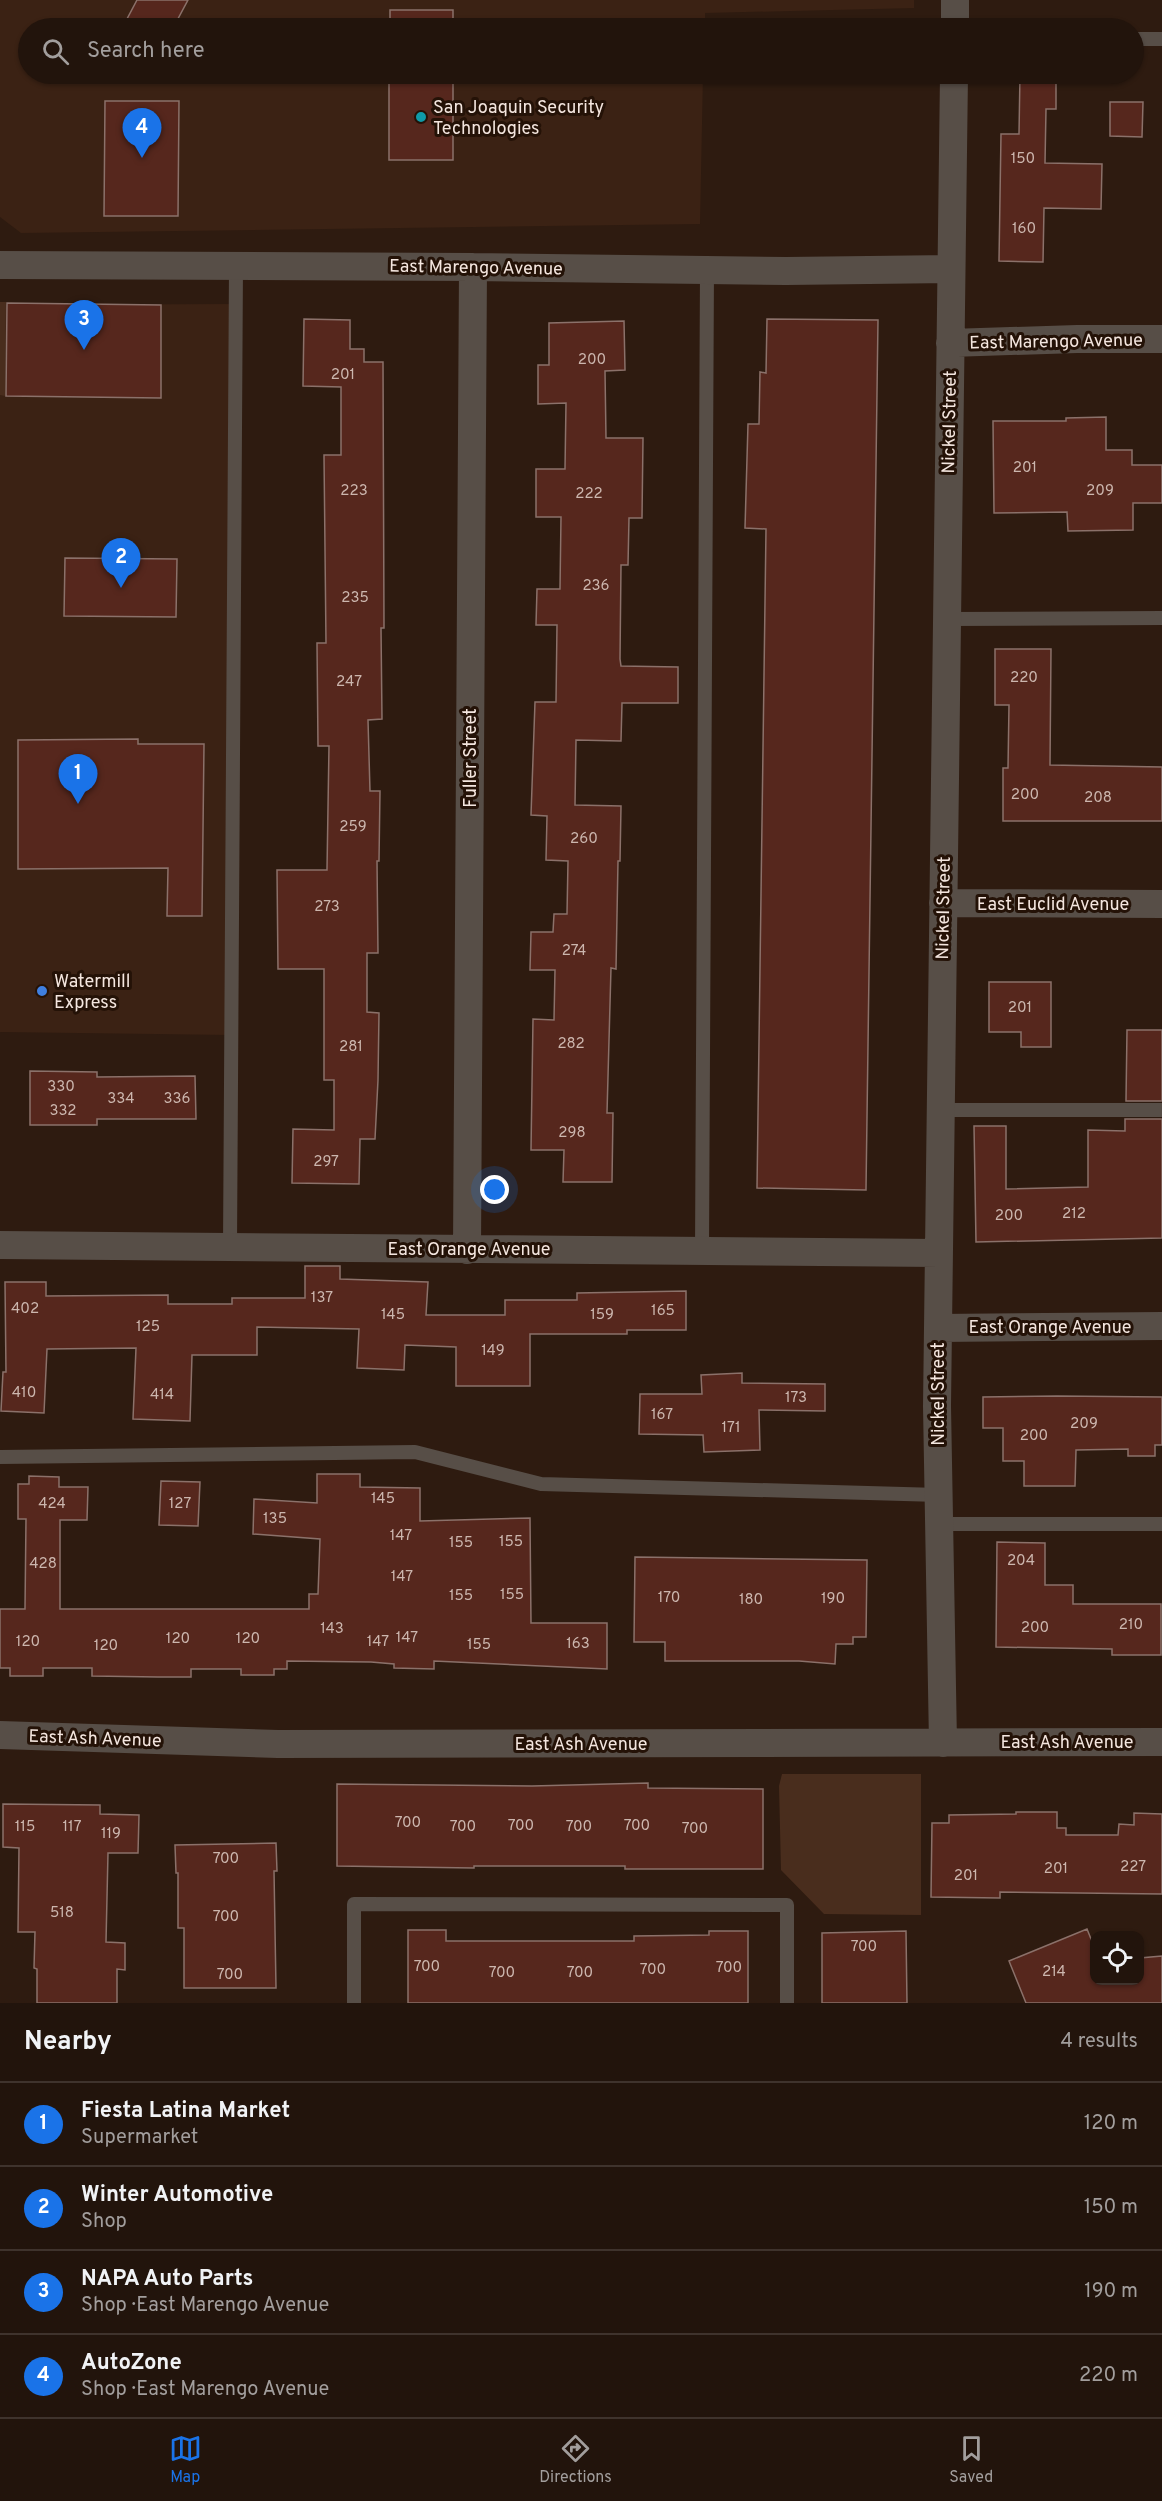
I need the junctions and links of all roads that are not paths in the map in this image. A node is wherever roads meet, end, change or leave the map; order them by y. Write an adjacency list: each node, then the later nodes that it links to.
1 (955, 0): 2 (street)
2 (955, 18)
3 (1144, 39): 4 (lane)
4 (1162, 39)
5 (954, 84): 9 (street, Nickel Street)
6 (0, 265): 7 (street, East Marengo Avenue)
7 (236, 266): 8 (street, East Marengo Avenue); 20 (lane)
8 (473, 267): 10 (street, East Marengo Avenue); 21 (street, Fuller Street)
9 (951, 269): 10 (street, East Marengo Avenue); 12 (street, Nickel Street)
10 (707, 270): 22 (lane)
11 (1162, 339): 12 (street, East Marengo Avenue)
12 (950, 343): 14 (street, Nickel Street)
13 (1162, 618): 14 (lane)
14 (947, 619): 15 (street, Nickel Street)
15 (943, 903): 16 (street, East Euclid Avenue); 17 (street, Nickel Street)
16 (1162, 904)
17 (940, 1110): 18 (lane); 23 (street, Nickel Street)
18 (1162, 1110)
19 (0, 1245): 20 (street, East Orange Avenue)
20 (230, 1247): 21 (street, East Orange Avenue)
21 (467, 1250): 22 (street, East Orange Avenue)
22 (702, 1251): 23 (street, East Orange Avenue)
23 (939, 1253): 25 (street, Nickel Street)
24 (1162, 1326): 25 (street, East Orange Avenue)
25 (938, 1328): 27 (street, Nickel Street)
26 (0, 1457): 27 (lane)
27 (939, 1495): 28 (street, Nickel Street)
28 (939, 1524): 29 (lane); 32 (street, Nickel Street)
29 (1162, 1524)
30 (0, 1735): 32 (street, East Ash Avenue)
31 (1162, 1742): 32 (street, East Ash Avenue)
32 (943, 1743)
33 (354, 2003): 34 (lane)
34 (787, 2003)

